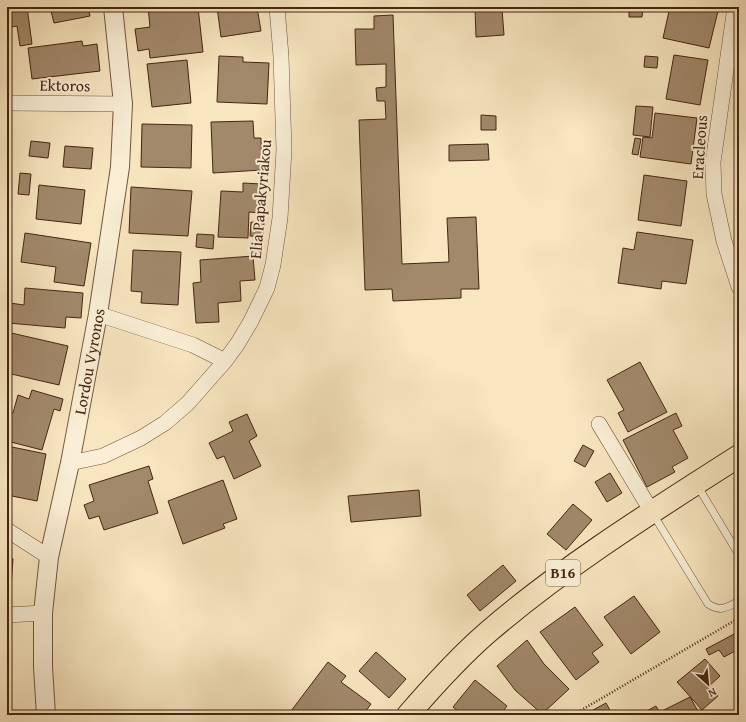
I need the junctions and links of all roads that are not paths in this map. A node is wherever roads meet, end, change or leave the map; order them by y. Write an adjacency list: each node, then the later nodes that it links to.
1 (113, 7): 5 (street, Lordou Vyronos)
2 (276, 7): 8 (street, Elia Papakyriakou)
3 (735, 7): 6 (street, Eracleous)
4 (7, 103): 5 (street, Ektoros)
5 (123, 104): 7 (street, Lordou Vyronos)
6 (739, 287)
7 (98, 314): 8 (street); 11 (street, Lordou Vyronos)
8 (225, 361): 11 (street, Elia Papakyriakou)
9 (599, 424): 13 (street)
10 (739, 456): 12 (main road, B16)
11 (70, 463): 16 (street, Lordou Vyronos)
12 (696, 483): 13 (main road, B16); 15 (lane)
13 (652, 512): 17 (lane); 21 (main road, B16)
14 (7, 530): 16 (street)
15 (739, 554)
16 (49, 557): 18 (street, Lordou Vyronos)
17 (739, 601)
18 (43, 613): 19 (street); 20 (street, Lordou Vyronos)
19 (7, 615)
20 (46, 715)
21 (408, 715)

